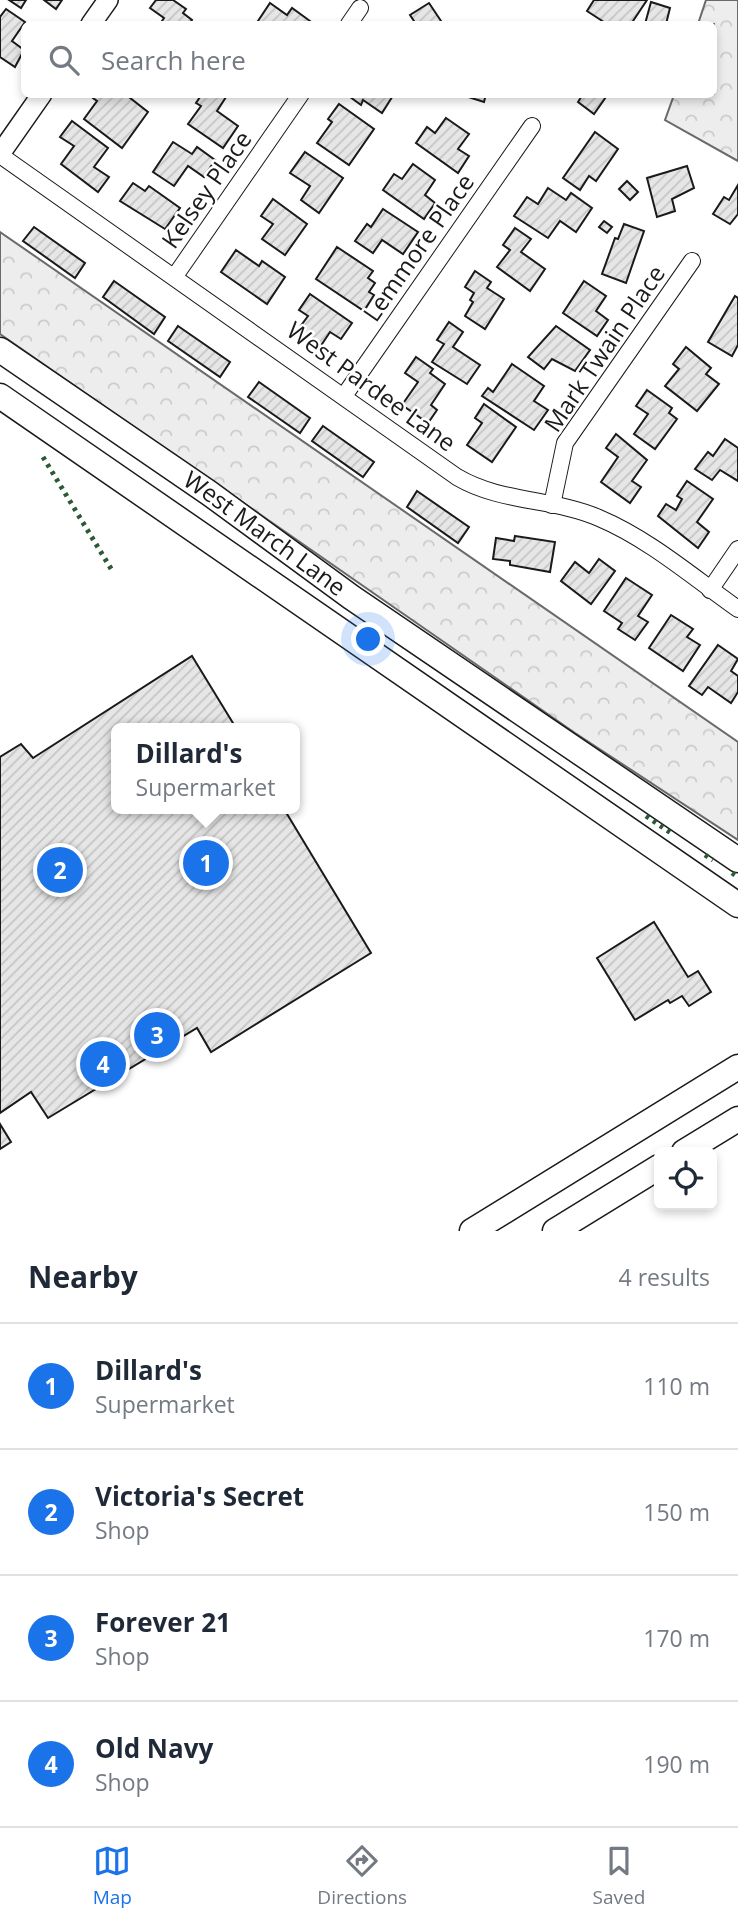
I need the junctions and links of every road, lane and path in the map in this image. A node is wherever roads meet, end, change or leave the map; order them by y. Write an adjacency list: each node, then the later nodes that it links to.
1 (108, 0): 3 (street)
2 (360, 8): 4 (street)
3 (92, 21)
4 (351, 21)
5 (39, 98): 8 (street)
6 (297, 98): 10 (street, Kelsey Place)
7 (531, 126): 13 (street, Lemmore Place)
8 (0, 155): 10 (street, West Pardee Lane)
9 (692, 261): 14 (street, Mark Twain Place)
10 (176, 276): 13 (street, West Pardee Lane)
11 (0, 350): 18 (main road, West March Lane)
12 (0, 396): 19 (main road, West March Lane)
13 (344, 396): 14 (street, West Pardee Lane)
14 (552, 505): 16 (street, West Pardee Lane)
15 (738, 549): 16 (street)
16 (710, 590): 17 (street, West Pardee Lane)
17 (738, 609)
18 (738, 860)
19 (738, 905)
20 (738, 1067): 24 (main road)
21 (738, 1119): 22 (main road)
22 (692, 1147)
23 (654, 1170): 25 (main road)
24 (472, 1231)
25 (555, 1231)

